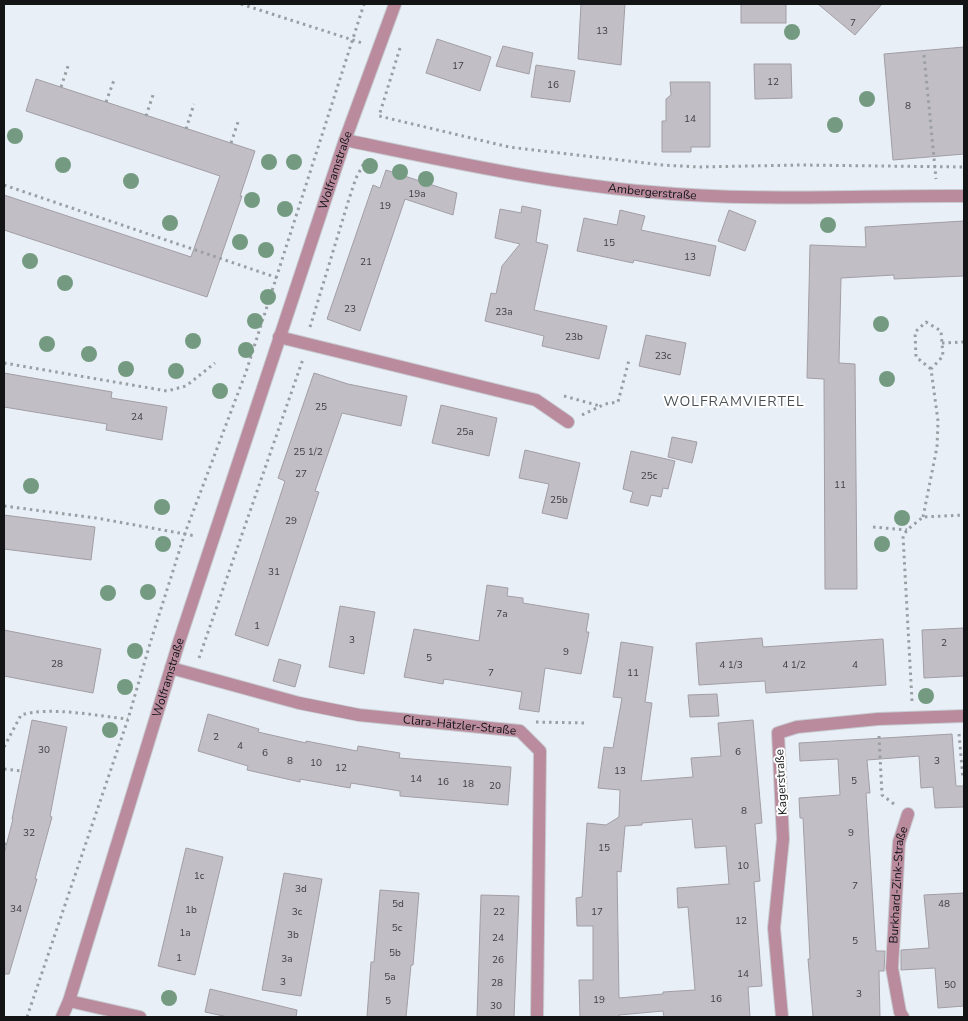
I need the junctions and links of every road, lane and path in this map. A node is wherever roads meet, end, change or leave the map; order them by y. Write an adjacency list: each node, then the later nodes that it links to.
1 (242, 4): 4 (path)
2 (364, 4): 4 (path)
3 (394, 4): 6 (street, Wolframstraße)
4 (352, 40): 6 (path); 25 (path)
5 (401, 47): 21 (path)
6 (378, 48): 17 (street, Wolframstraße)
7 (924, 55): 21 (path)
8 (68, 66): 10 (path)
9 (114, 80): 12 (path)
10 (60, 87)
11 (154, 92): 14 (path)
12 (106, 102)
13 (194, 104): 16 (path)
14 (146, 116)
15 (239, 119): 18 (path)
16 (186, 129)
17 (345, 140): 23 (street, Ambergerstraße); 26 (street, Wolframstraße)
18 (231, 144)
19 (366, 157): 27 (path)
20 (964, 167): 21 (path)
21 (935, 168): 23 (path)
22 (4, 185): 25 (path)
23 (937, 195): 24 (street, Ambergerstraße)
24 (964, 196)
25 (277, 277): 26 (path); 44 (path)
26 (297, 284): 28 (street, Wolframstraße)
27 (318, 329)
28 (280, 338): 38 (street); 45 (street, Wolframstraße)
29 (964, 342): 30 (path)
30 (942, 344): 35 (path); 35 (path)
31 (303, 359): 46 (path)
32 (629, 360): 37 (path)
33 (4, 363): 34 (path)
34 (216, 363)
35 (931, 369): 41 (path)
36 (562, 396): 37 (path)
37 (600, 406): 38 (path)
38 (568, 422)
39 (4, 506): 44 (path)
40 (964, 515): 41 (path)
41 (923, 517): 43 (path)
42 (872, 527): 43 (path)
43 (907, 530): 49 (path)
44 (185, 533): 45 (path); 50 (path)
45 (214, 540): 47 (street, Wolframstraße)
46 (208, 662)
47 (171, 668): 59 (street, Wolframstraße); 63 (street, Clara-Hätzler-Straße)
48 (961, 716): 49 (street, Kagerstraße); 57 (path)
49 (912, 718): 51 (street, Kagerstraße)
50 (128, 719): 54 (path); 60 (path)
51 (878, 719): 58 (path, Burkhard-Zink-Straße); 64 (street, Kagerstraße)
52 (531, 722): 53 (path)
53 (585, 723)
54 (4, 747)
55 (4, 769): 56 (path)
56 (22, 771)
57 (963, 779)
58 (908, 814): 65 (street, Burkhard-Zink-Straße)
59 (69, 1001): 61 (street, Wolframstraße); 62 (street)
60 (27, 1017)
61 (62, 1017)
62 (140, 1017)
63 (537, 1017)
64 (782, 1017)
65 (903, 1017)

